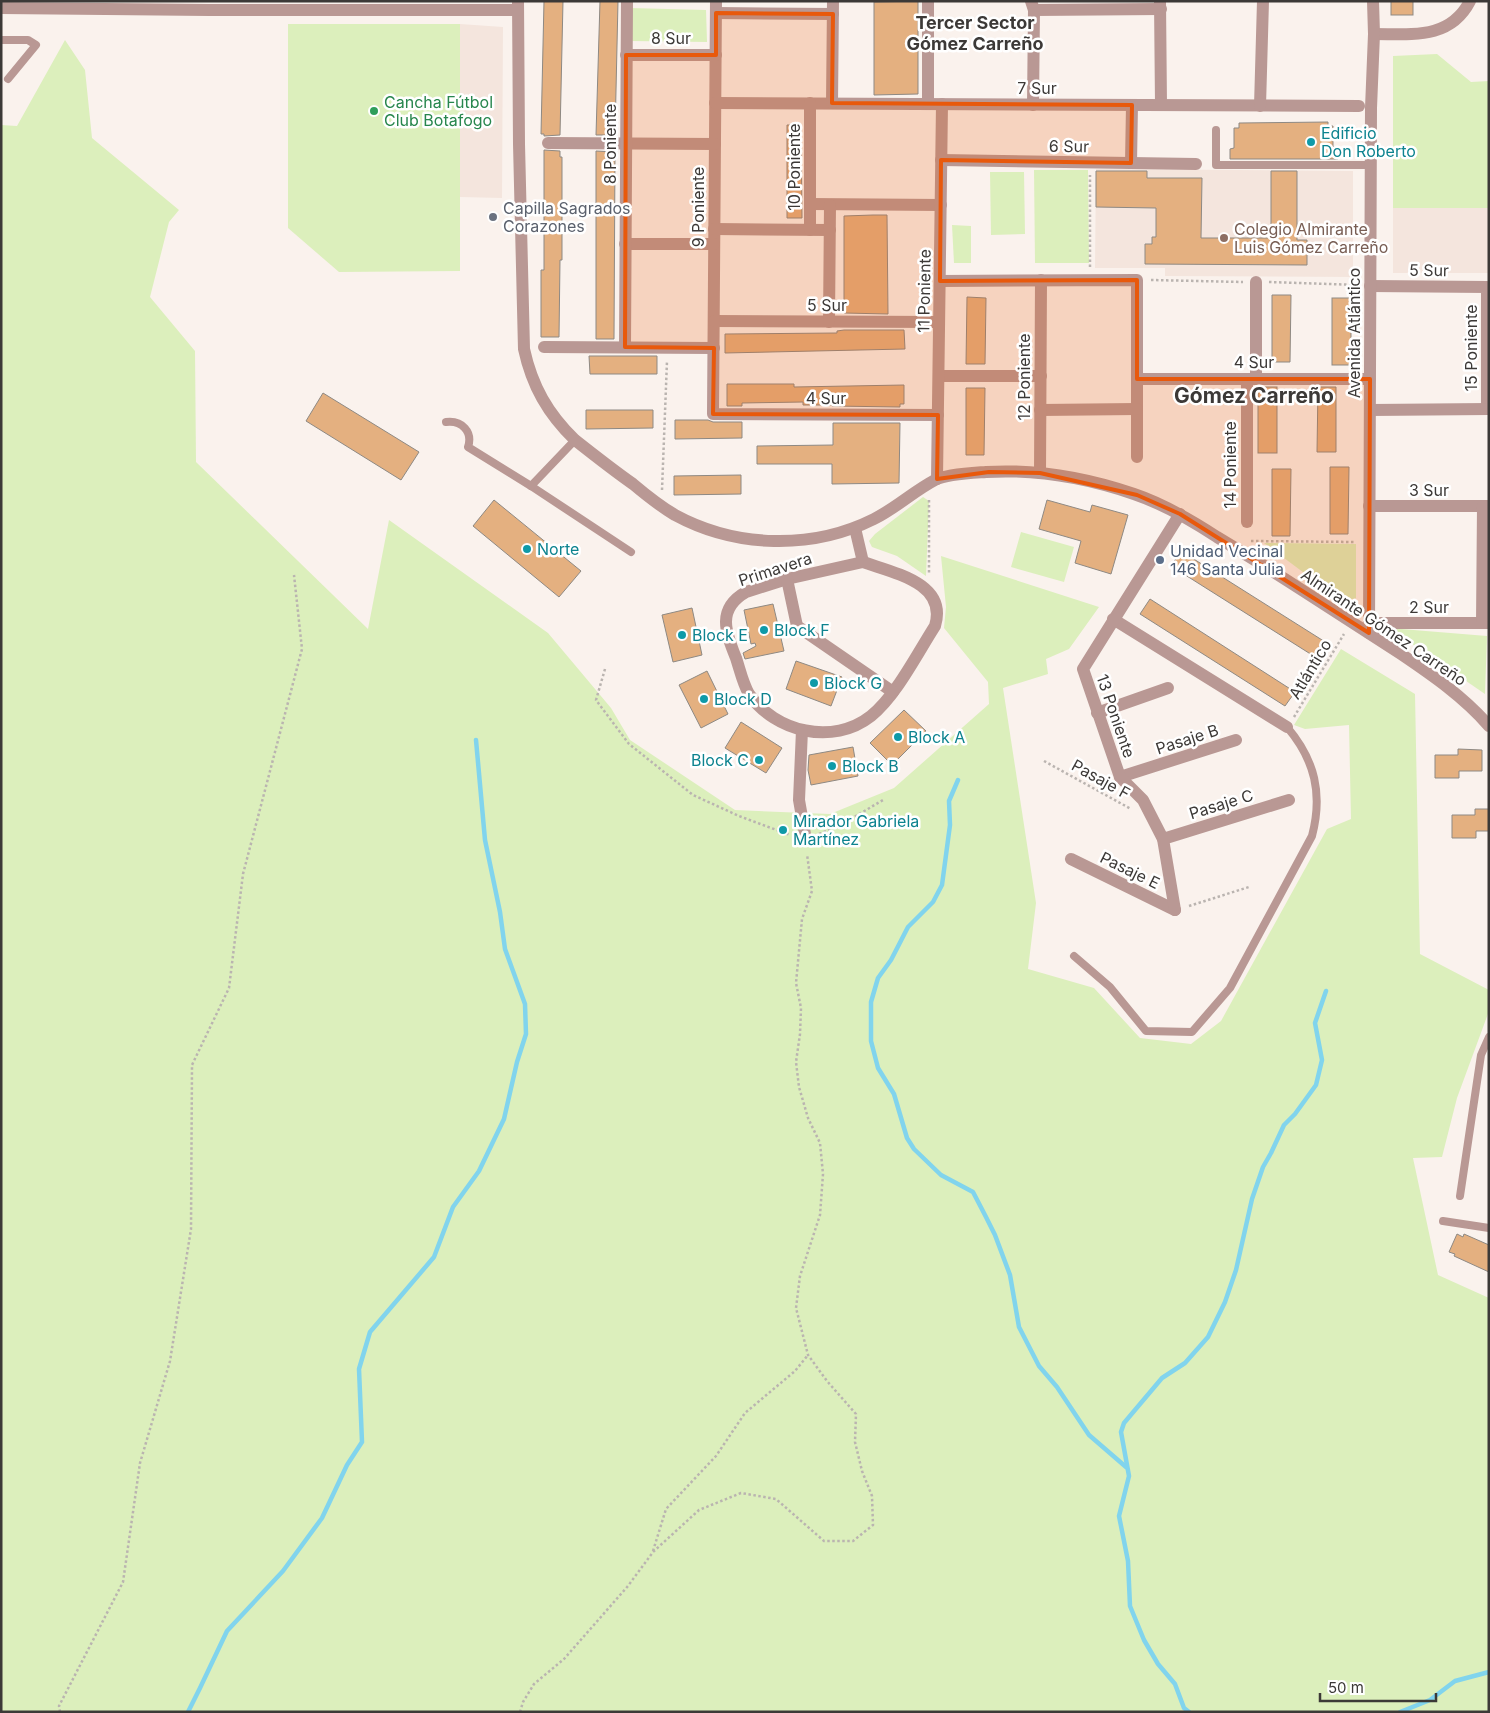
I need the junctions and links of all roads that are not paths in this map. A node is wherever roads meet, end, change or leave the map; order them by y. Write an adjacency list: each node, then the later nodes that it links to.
1 (626, 1): 20 (street, 8 Poniente)
2 (928, 1): 26 (street)
3 (1263, 1): 31 (street)
4 (1372, 1): 18 (street, Avenida Atlántico)
5 (1470, 1): 18 (street)
6 (93, 5): 9 (street); 16 (street)
7 (1135, 5): 8 (street); 13 (street)
8 (1160, 5): 30 (street)
9 (209, 6): 10 (street)
10 (304, 6): 11 (street)
11 (399, 6): 12 (street)
12 (518, 6): 72 (street, Almirante Gómez Carreño)
13 (1033, 6): 28 (street)
14 (716, 7): 15 (street); 21 (street, 9 Poniente)
15 (806, 7): 17 (street)
16 (1, 8)
17 (833, 8): 25 (street)
18 (1374, 34): 40 (street, Avenida Atlántico)
19 (1, 40): 22 (lane)
20 (626, 54): 21 (street, 8 Sur); 35 (street, 8 Poniente)
21 (716, 55): 23 (street, 9 Poniente)
22 (8, 79)
23 (715, 103): 24 (street, 7 Sur); 36 (street, 9 Poniente)
24 (810, 104): 25 (street, 7 Sur); 41 (street, 10 Poniente)
25 (832, 104): 26 (street, 7 Sur)
26 (928, 104): 27 (street, 7 Sur)
27 (942, 104): 28 (street, 7 Sur); 37 (street, 11 Poniente)
28 (1033, 105): 29 (street, 7 Sur)
29 (1132, 105): 30 (street, 7 Sur); 38 (street)
30 (1161, 105): 31 (street, 7 Sur)
31 (1260, 106): 32 (street, 7 Sur)
32 (1359, 106)
33 (1216, 130): 40 (lane)
34 (548, 144): 35 (street)
35 (626, 144): 36 (street); 47 (street, 8 Poniente)
36 (715, 144): 44 (street, 9 Poniente)
37 (942, 160): 38 (street, 6 Sur); 43 (street, 11 Poniente)
38 (1131, 163): 39 (street, 6 Sur)
39 (1196, 164)
40 (1371, 165): 52 (street, Avenida Atlántico)
41 (810, 204): 42 (street); 45 (street, 10 Poniente)
42 (830, 205): 43 (street); 46 (street)
43 (941, 205): 50 (street, 11 Poniente)
44 (714, 229): 45 (street); 48 (street, 9 Poniente)
45 (810, 230): 46 (street)
46 (830, 230): 55 (street)
47 (625, 244): 48 (street); 58 (street, 8 Poniente)
48 (714, 244): 54 (street, 9 Poniente)
49 (1041, 280): 50 (street); 61 (street, 12 Poniente); 62 (street)
50 (940, 281): 56 (street, 11 Poniente)
51 (1256, 282): 63 (street, 14 Poniente)
52 (1370, 286): 53 (street, 5 Sur); 64 (street, Avenida Atlántico)
53 (1487, 287): 65 (street, 15 Poniente)
54 (714, 321): 55 (street, 5 Sur); 59 (street, 9 Poniente)
55 (830, 322): 56 (street, 5 Sur)
56 (939, 322): 60 (street, 11 Poniente)
57 (544, 347): 58 (street)
58 (625, 347): 59 (street)
59 (714, 348): 69 (street, 9 Poniente)
60 (939, 376): 61 (street); 70 (street, 11 Poniente)
61 (1040, 376): 66 (street, 12 Poniente)
62 (1137, 379): 63 (street, 4 Sur); 67 (street)
63 (1251, 379): 64 (street, 4 Sur); 80 (street, 14 Poniente)
64 (1370, 379): 68 (street, Avenida Atlántico)
65 (1488, 409): 68 (street)
66 (1040, 410): 67 (street); 74 (street, 12 Poniente)
67 (1137, 410): 73 (street)
68 (1370, 410): 77 (street, Avenida Atlántico)
69 (713, 414): 70 (street, 4 Sur)
70 (938, 415): 75 (street, 11 Poniente)
71 (446, 422): 76 (lane)
72 (575, 440): 76 (lane); 81 (street, Almirante Gómez Carreño)
73 (1137, 457)
74 (1040, 473): 75 (street, Almirante Gómez Carreño); 79 (street, Almirante Gómez Carreño)
75 (937, 479): 81 (street, Almirante Gómez Carreño)
76 (531, 486): 83 (lane)
77 (1369, 506): 78 (street, 3 Sur); 88 (street, Avenida Atlántico)
78 (1486, 506): 82 (street)
79 (1180, 514): 86 (street, 13 Poniente); 88 (street, Almirante Gómez Carreño)
80 (1247, 522)
81 (855, 528): 84 (street)
82 (1486, 530): 87 (street)
83 (631, 552)
84 (863, 562): 85 (street, Primavera); 90 (street, Primavera)
85 (787, 579): 90 (street); 95 (street, Primavera)
86 (1113, 619): 91 (street, 13 Poniente); 94 (street)
87 (1486, 623): 88 (street, 2 Sur)
88 (1369, 628): 92 (street, Almirante Gómez Carreño)
89 (1168, 688): 91 (street)
90 (893, 692): 95 (street, Primavera)
91 (1098, 713): 97 (street, 13 Poniente)
92 (1483, 713): 93 (street, Almirante Gómez Carreño)
93 (1489, 726)
94 (1287, 727): 103 (lane)
95 (802, 730): 100 (street)
96 (1236, 740): 97 (street, Pasaje B)
97 (1120, 778): 99 (street, 13 Poniente)
98 (1289, 800): 99 (street, Pasaje C)
99 (1163, 839): 102 (street, 13 Poniente)
100 (806, 840)
101 (1071, 859): 102 (street, Pasaje E)
102 (1175, 910)
103 (1074, 956)
104 (1489, 1037): 105 (lane)
105 (1460, 1196)
106 (1442, 1221): 107 (lane)
107 (1489, 1228)

